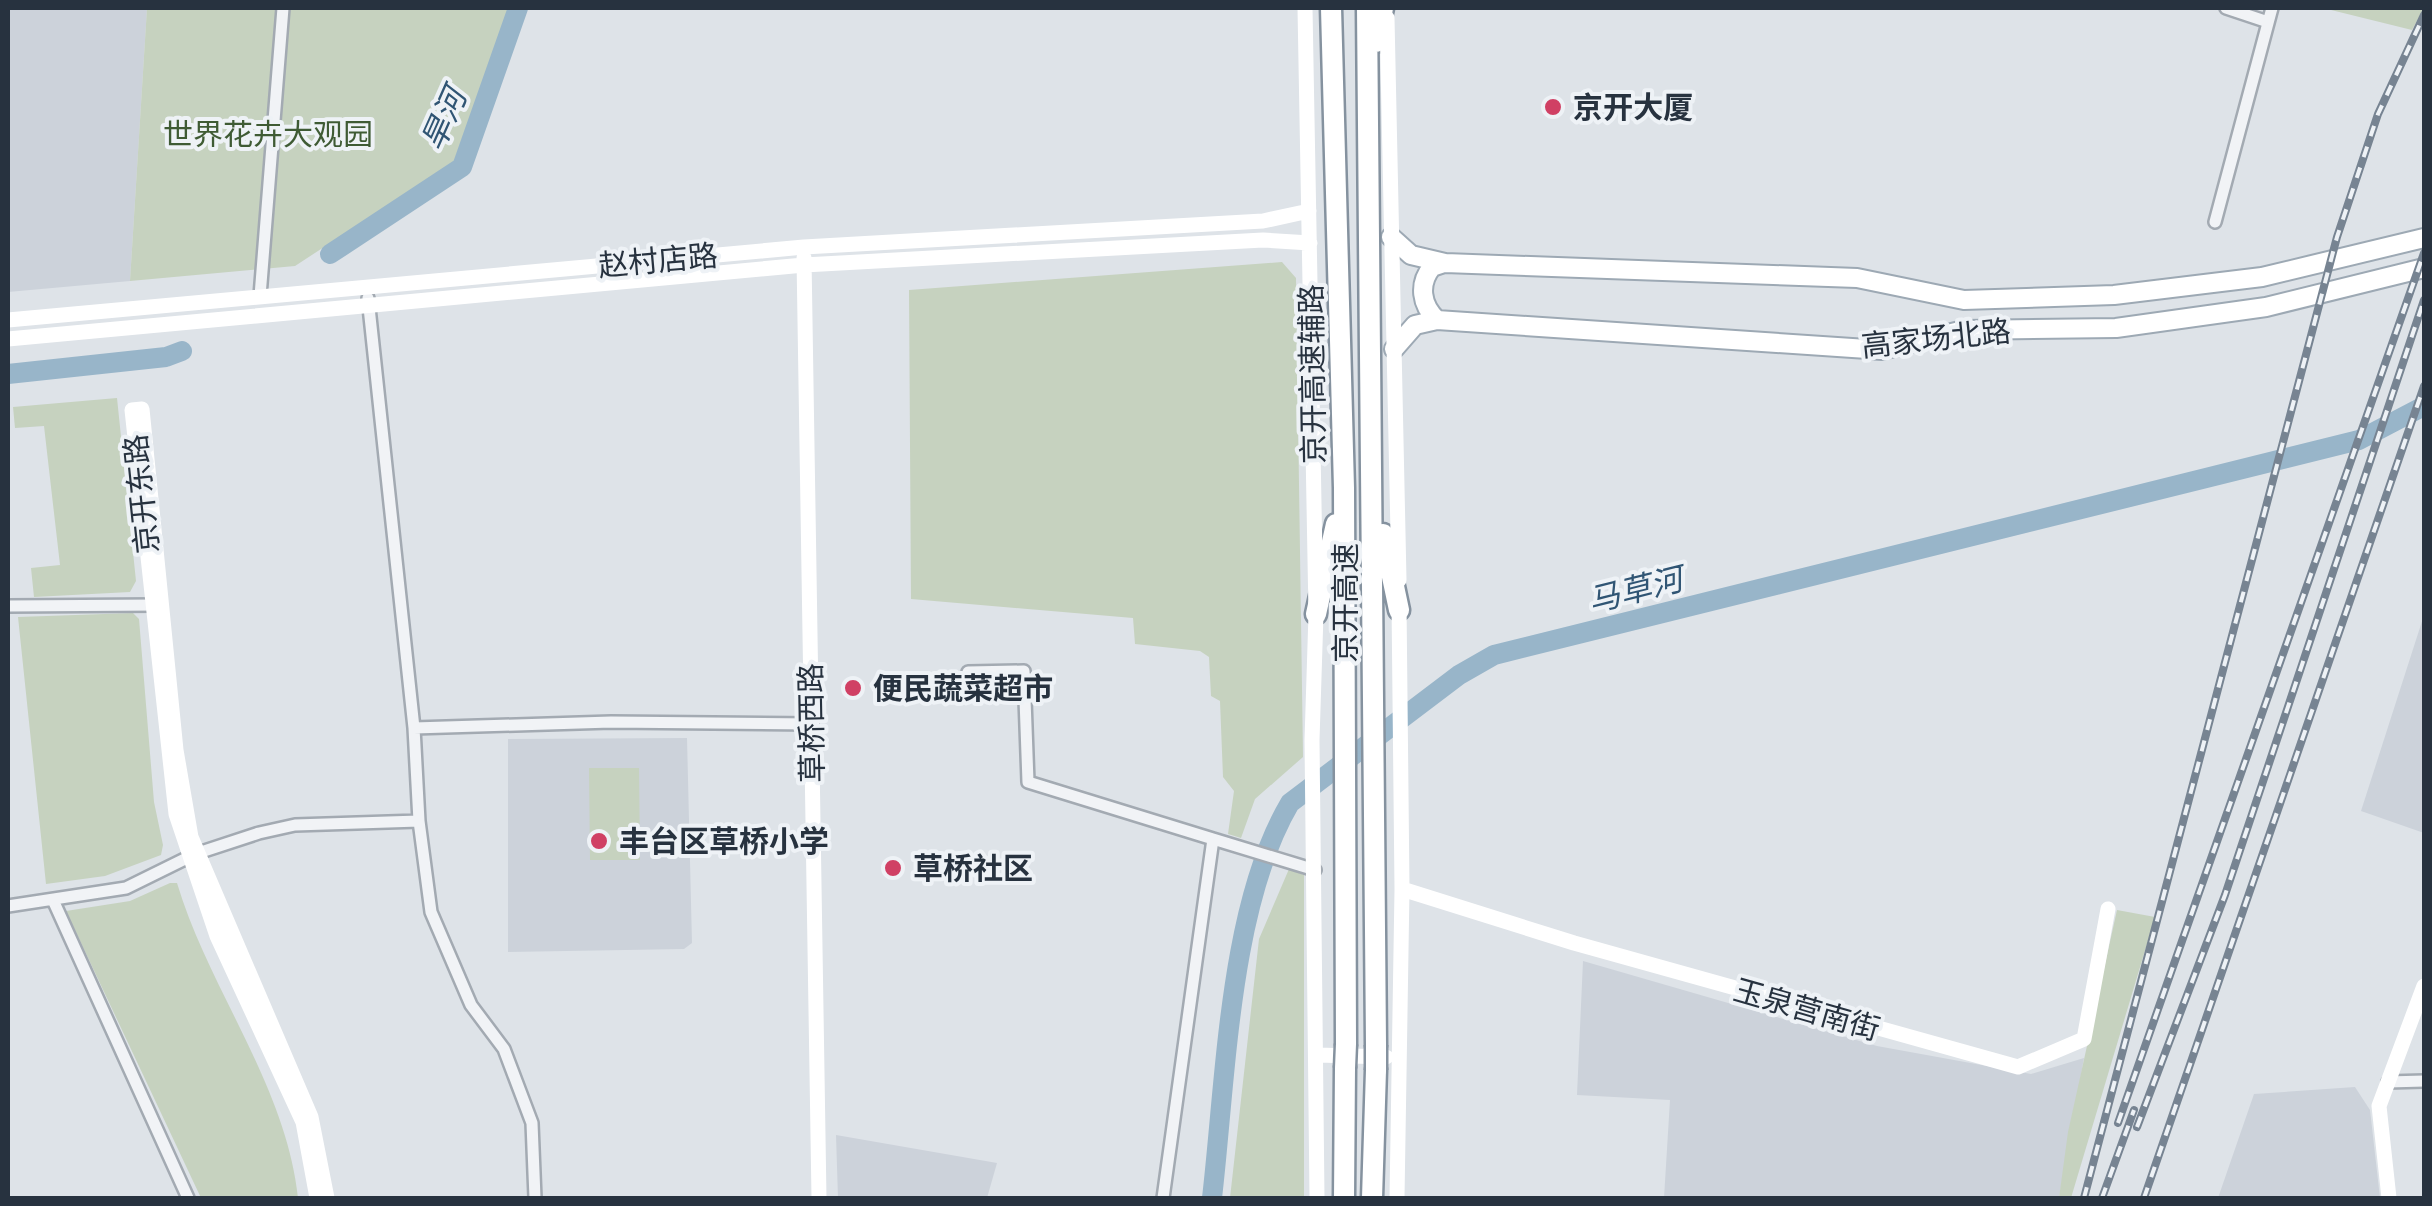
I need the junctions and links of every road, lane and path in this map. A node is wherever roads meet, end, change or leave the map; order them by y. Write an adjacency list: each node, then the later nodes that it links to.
1 (283, 8): 20 (street)
2 (1305, 8): 10 (street, 京开高速辅路)
3 (1331, 8): 27 (highway, 京开高速)
4 (1366, 8): 9 (highway, 京开高速)
5 (1385, 8): 9 (highway); 12 (street)
6 (2226, 8): 8 (street)
7 (2272, 8): 8 (street)
8 (2268, 22): 11 (street)
9 (1368, 78): 26 (highway, 京开高速)
10 (1309, 211): 14 (street, 京开高速辅路); 15 (street, 赵村店路)
11 (2215, 222)
12 (1391, 237): 16 (main road, 高家场北路); 25 (street)
13 (2424, 238): 16 (main road, 高家场北路)
14 (1310, 242): 17 (street, 赵村店路); 31 (street, 京开高速辅路)
15 (804, 247): 17 (street, 草桥西路); 19 (street, 赵村店路)
16 (1444, 263): 23 (main road)
17 (804, 265): 21 (street, 赵村店路); 33 (street, 草桥西路)
18 (2424, 268): 23 (main road, 高家场北路)
19 (367, 285): 20 (street, 赵村店路); 21 (street)
20 (260, 296): 22 (street, 赵村店路)
21 (369, 306): 24 (street, 赵村店路); 34 (street)
22 (8, 320)
23 (1437, 320): 25 (main road)
24 (8, 339)
25 (1394, 349): 30 (street)
26 (1374, 487): 30 (highway); 56 (highway, 京开高速, bridge)
27 (1344, 488): 31 (highway); 55 (highway, 京开高速, bridge)
28 (157, 605): 28 (street, 京开东路); 29 (street); 37 (street, 京开东路)
29 (8, 606)
30 (1399, 610): 39 (street)
31 (1316, 614): 38 (street, 京开高速辅路)
32 (968, 672): 36 (street)
33 (812, 724): 34 (street); 52 (street, 草桥西路)
34 (414, 728): 35 (street)
35 (419, 821): 37 (street); 51 (street)
36 (1213, 839): 38 (street); 53 (street)
37 (191, 856): 40 (street); 49 (street, 京开东路); 50 (street, 京开东路)
38 (1315, 870): 44 (street)
39 (1402, 890): 42 (street, 玉泉营南街); 45 (street)
40 (53, 900): 41 (street); 48 (street)
41 (8, 906)
42 (2108, 909)
43 (2424, 986): 47 (street)
44 (1318, 1055): 45 (street); 54 (street)
45 (1400, 1057): 57 (street)
46 (2424, 1081): 47 (street)
47 (2388, 1082): 58 (street)
48 (188, 1198)
49 (317, 1198)
50 (328, 1198)
51 (535, 1198)
52 (819, 1198)
53 (1162, 1198)
54 (1317, 1198)
55 (1344, 1198)
56 (1372, 1198)
57 (1397, 1198)
58 (2389, 1198)

